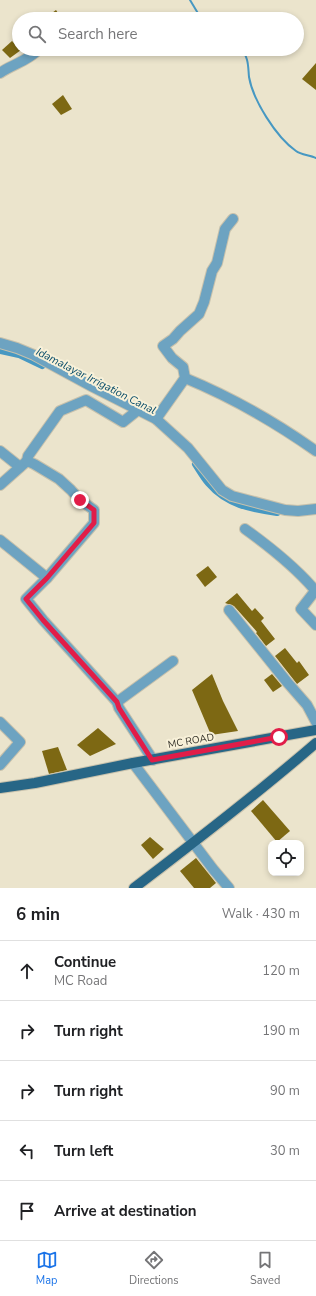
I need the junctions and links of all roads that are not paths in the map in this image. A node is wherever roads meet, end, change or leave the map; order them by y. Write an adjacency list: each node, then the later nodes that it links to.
1 (33, 56): 2 (street)
2 (0, 74)
3 (233, 219): 5 (street)
4 (0, 344): 6 (street)
5 (185, 378): 7 (street); 9 (street)
6 (138, 410): 7 (street); 10 (street)
7 (156, 419): 12 (street)
8 (0, 451): 10 (street)
9 (316, 451)
10 (24, 464): 11 (street); 15 (street)
11 (0, 485)
12 (316, 509)
13 (245, 530): 17 (street)
14 (0, 540): 15 (street)
15 (47, 578): 19 (street)
16 (229, 610): 21 (street)
17 (316, 625)
18 (173, 661): 19 (street)
19 (117, 702): 24 (street)
20 (0, 722): 26 (street)
21 (316, 722)
22 (316, 730): 24 (main road, MC ROAD)
23 (316, 743): 28 (main road)
24 (152, 760): 25 (main road, MC ROAD)
25 (133, 763): 27 (main road, MC ROAD); 28 (street)
26 (0, 766)
27 (0, 788)
28 (194, 843): 29 (main road); 30 (street)
29 (134, 888)
30 (229, 888)

